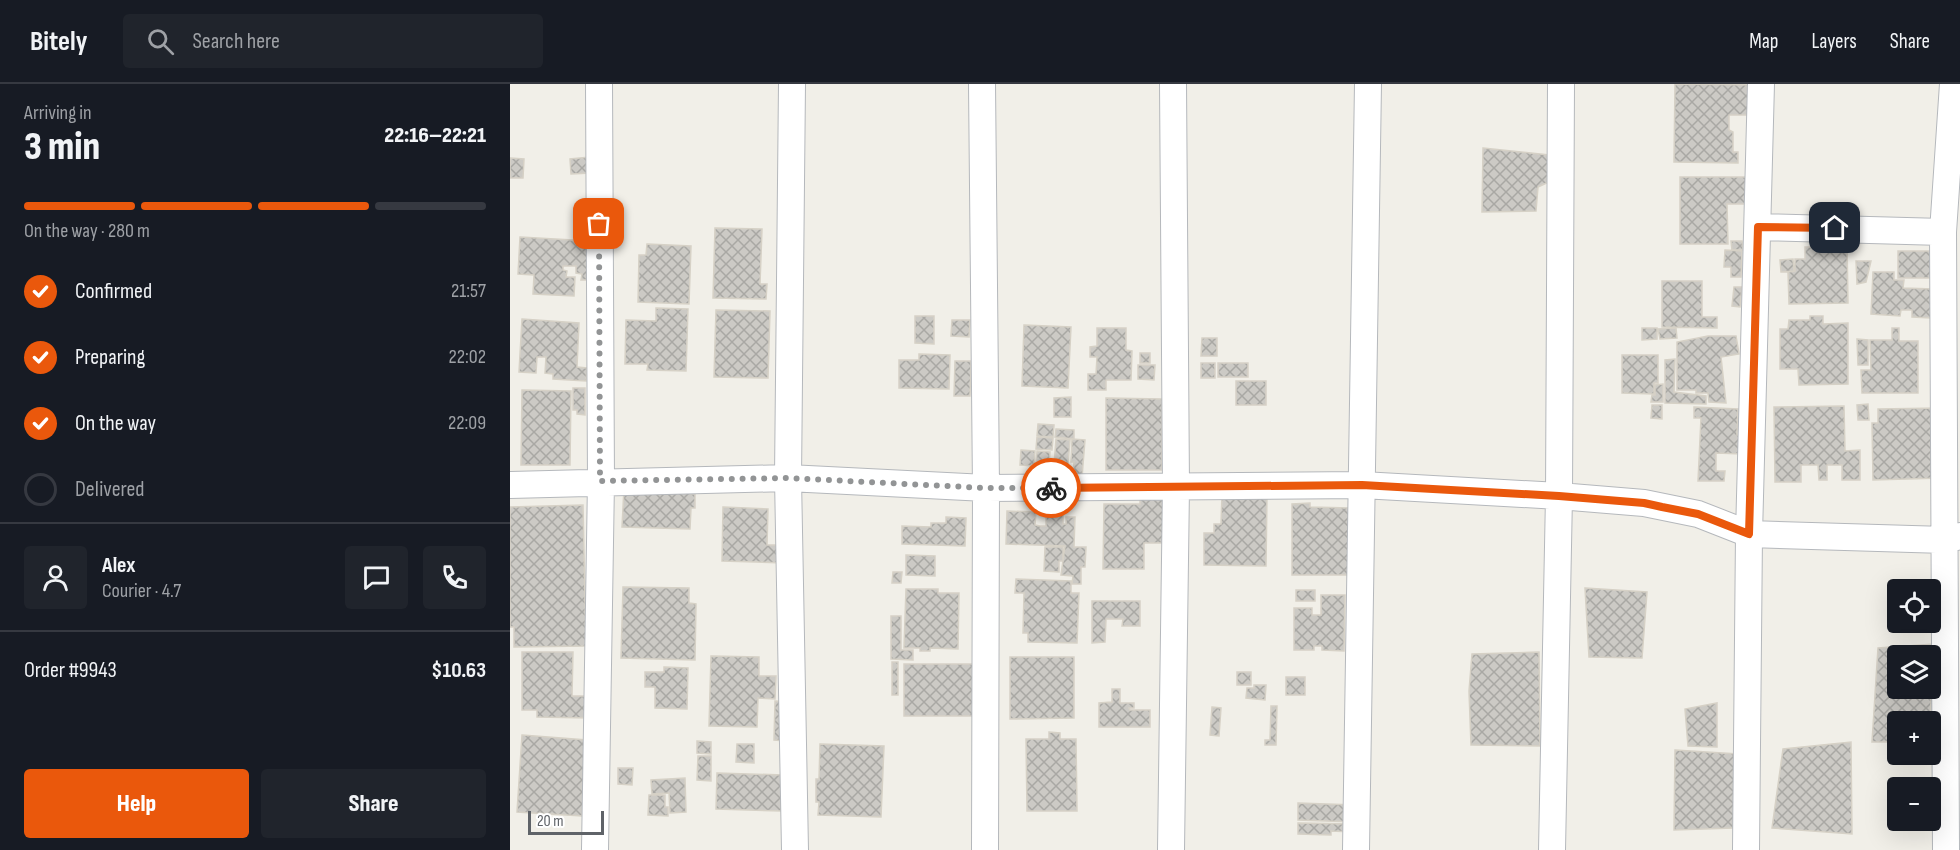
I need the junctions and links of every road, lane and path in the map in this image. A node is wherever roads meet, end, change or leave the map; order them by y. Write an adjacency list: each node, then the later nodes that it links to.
1 (599, 84): 12 (street)
2 (792, 84): 11 (street)
3 (982, 84): 16 (street)
4 (1173, 84): 15 (street)
5 (1368, 84): 14 (street)
6 (1561, 84): 17 (street)
7 (1761, 84): 9 (street)
8 (1953, 84): 10 (street)
9 (1758, 227): 10 (street); 18 (street)
10 (1943, 232): 19 (street)
11 (788, 478): 12 (street); 16 (street); 21 (street)
12 (600, 481): 13 (street); 20 (street)
13 (510, 485)
14 (1362, 485): 15 (street); 17 (street); 24 (street)
15 (1176, 487): 16 (street); 23 (street)
16 (986, 488): 22 (street)
17 (1559, 496): 18 (street); 25 (street)
18 (1749, 534): 19 (street); 26 (street)
19 (1952, 538): 27 (street)
20 (595, 850)
21 (795, 850)
22 (985, 850)
23 (1171, 850)
24 (1356, 850)
25 (1552, 850)
26 (1746, 850)
27 (1946, 850)

